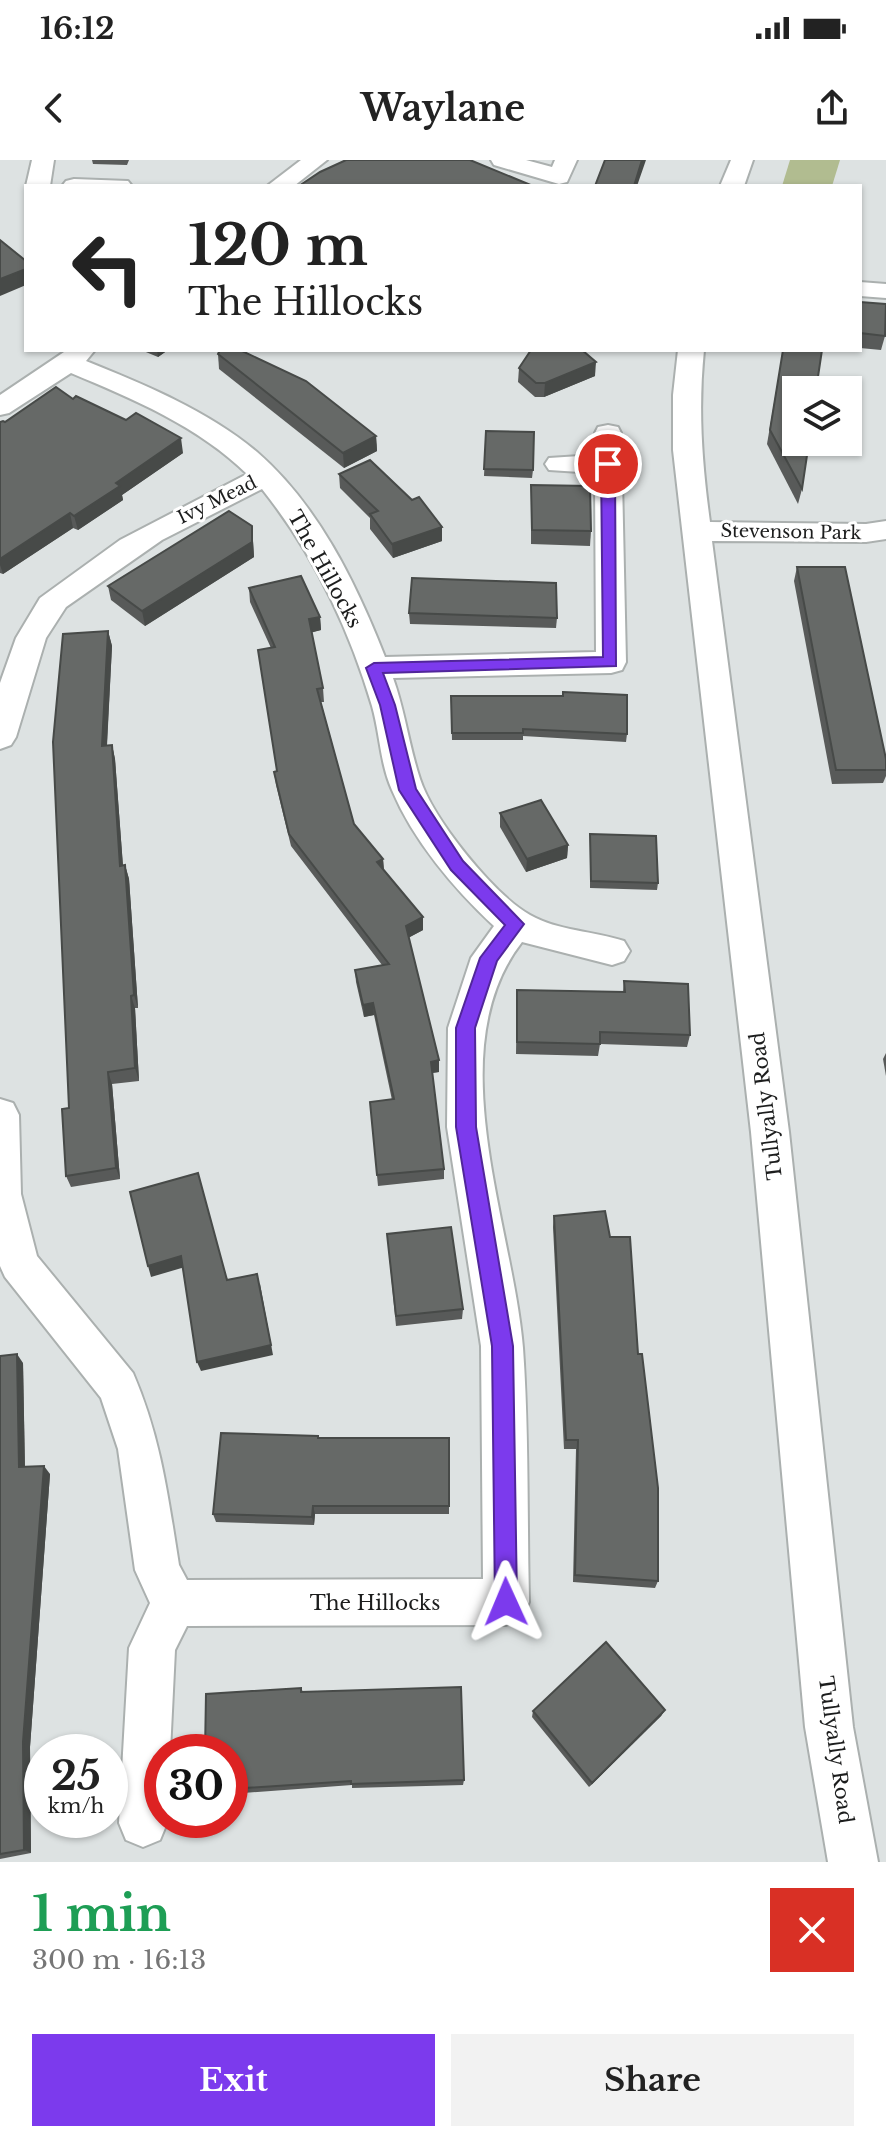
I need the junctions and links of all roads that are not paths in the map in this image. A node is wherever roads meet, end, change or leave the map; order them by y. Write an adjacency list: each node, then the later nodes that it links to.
1 (43, 160): 6 (street)
2 (316, 160): 7 (street)
3 (502, 160): 4 (street)
4 (566, 160)
5 (742, 160): 8 (street)
6 (38, 184)
7 (282, 184)
8 (733, 184)
9 (862, 289): 10 (street)
10 (886, 291)
11 (691, 352): 19 (street, Tullyally Road)
12 (76, 356): 13 (street, Ivy Mead); 17 (street, Ivy Mead)
13 (0, 407)
14 (608, 433): 16 (street)
15 (559, 464): 16 (street)
16 (608, 464): 20 (street)
17 (265, 477): 20 (street, The Hillocks); 21 (street, Ivy Mead)
18 (886, 530): 19 (street, Stevenson Park)
19 (696, 531): 27 (street, Tullyally Road)
20 (374, 668): 22 (street, The Hillocks)
21 (0, 737)
22 (516, 924): 23 (street, The Hillocks); 25 (street, The Hillocks)
23 (612, 951)
24 (0, 1115): 25 (street)
25 (174, 1603): 26 (street)
26 (143, 1823)
27 (853, 1862)

